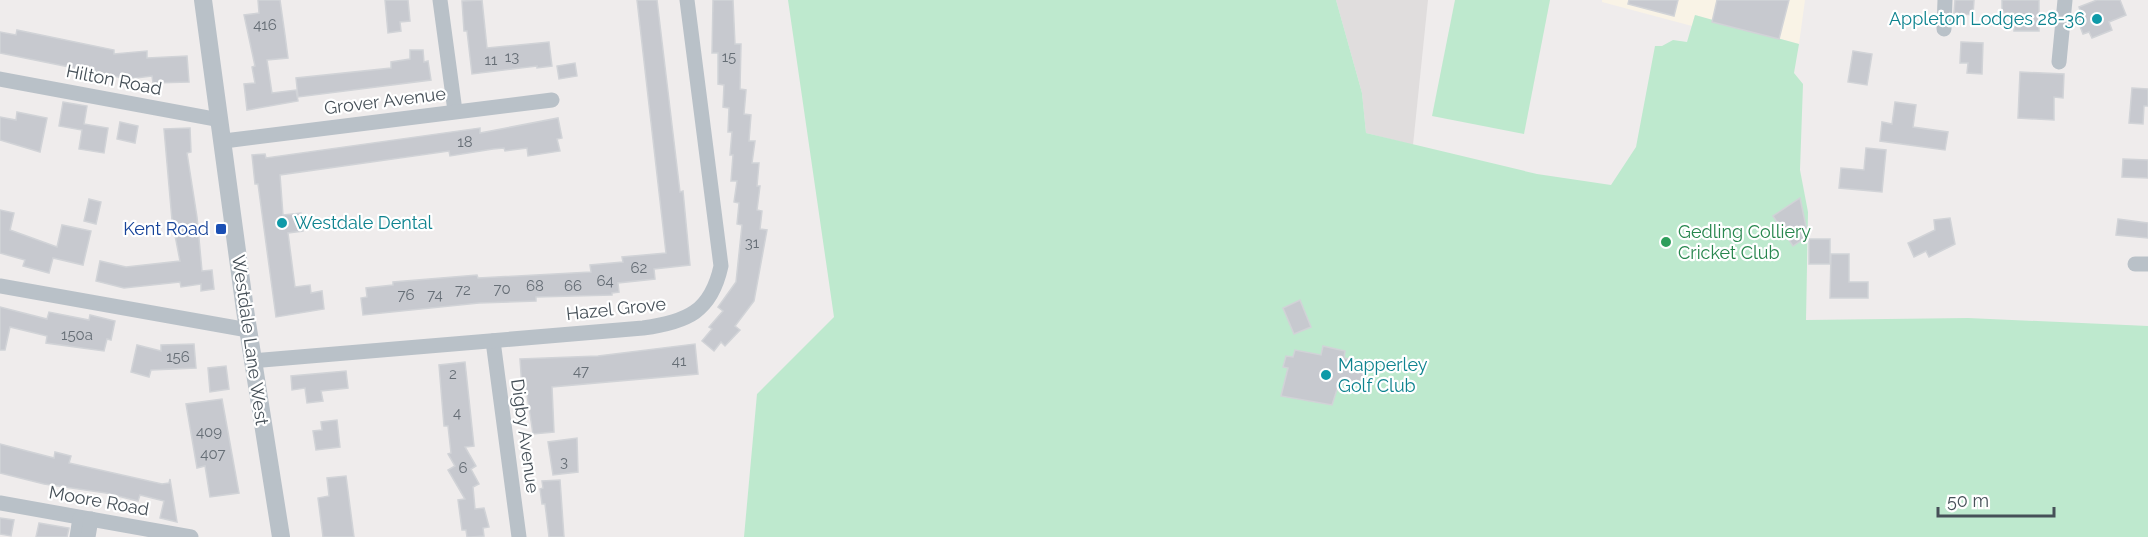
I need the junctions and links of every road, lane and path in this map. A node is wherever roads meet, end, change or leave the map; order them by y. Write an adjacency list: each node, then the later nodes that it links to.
1 (204, 0): 11 (street, Westdale Lane West)
2 (440, 0): 10 (street)
3 (687, 0): 15 (street, Hazel Grove)
4 (1945, 0): 6 (street)
5 (2066, 0): 7 (street)
6 (1944, 29)
7 (2059, 62)
8 (0, 79): 11 (street, Hilton Road)
9 (552, 100): 10 (street, Grover Avenue)
10 (455, 111): 12 (street, Grover Avenue)
11 (220, 120): 12 (street, Westdale Lane West)
12 (224, 141): 14 (street, Westdale Lane West)
13 (0, 286): 14 (street)
14 (248, 330): 16 (street, Westdale Lane West)
15 (492, 340): 16 (street, Hazel Grove); 23 (street, Digby Avenue)
16 (252, 361): 22 (street, Westdale Lane West)
17 (0, 503): 18 (street, Moore Road)
18 (85, 519): 19 (street); 20 (street); 21 (street, Moore Road)
19 (77, 537)
20 (88, 537)
21 (191, 537)
22 (280, 537)
23 (519, 537)

